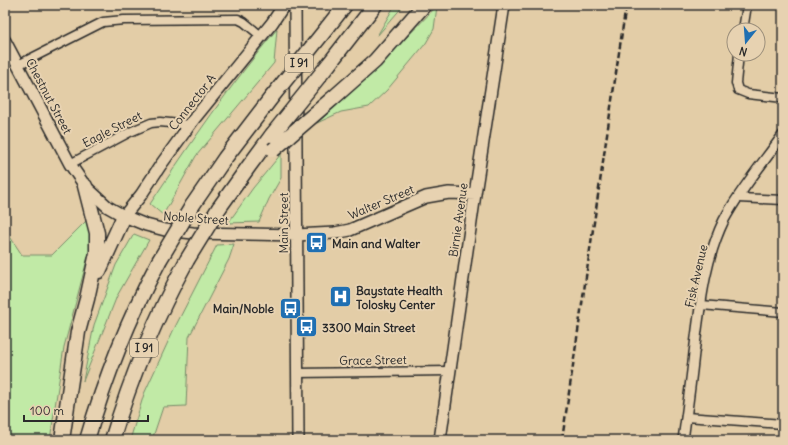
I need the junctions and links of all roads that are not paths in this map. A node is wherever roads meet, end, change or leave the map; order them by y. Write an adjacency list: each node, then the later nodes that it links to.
1 (284, 5): 9 (main road, Connector A)
2 (295, 5): 23 (main road, Main Street)
3 (345, 5): 32 (highway, I 91, bridge)
4 (375, 5): 18 (highway, I 91, bridge)
5 (424, 5): 18 (highway, bridge)
6 (504, 5): 19 (main road, Birnie Avenue)
7 (747, 5): 8 (street)
8 (744, 22)
9 (261, 36): 12 (street); 14 (main road, Connector A)
10 (5, 41): 12 (main road, Chestnut Street)
11 (738, 62): 13 (street)
12 (18, 65): 16 (main road, Chestnut Street)
13 (783, 98)
14 (190, 125): 16 (street, Eagle Street); 22 (main road, Connector A)
15 (783, 136): 20 (street, Fisk Avenue)
16 (70, 164): 17 (main road, Noble Street)
17 (85, 186): 22 (main road, Noble Street); 24 (highway)
18 (230, 191): 33 (highway, I 91, bridge)
19 (475, 194): 23 (main road, Walter Street); 27 (main road, Birnie Avenue)
20 (738, 198): 21 (street); 25 (street, Fisk Avenue)
21 (783, 200)
22 (124, 216): 23 (main road, Noble Street); 24 (highway)
23 (296, 235): 28 (main road, Main Street)
24 (87, 299): 31 (highway)
25 (701, 305): 26 (street); 29 (street, Fisk Avenue)
26 (783, 312)
27 (450, 371): 28 (street, Grace Street); 35 (main road, Birnie Avenue)
28 (297, 373): 34 (main road, Main Street)
29 (686, 417): 30 (street); 36 (street, Fisk Avenue)
30 (783, 424)
31 (62, 440)
32 (88, 440)
33 (112, 440)
34 (298, 440)
35 (440, 440)
36 (682, 440)

